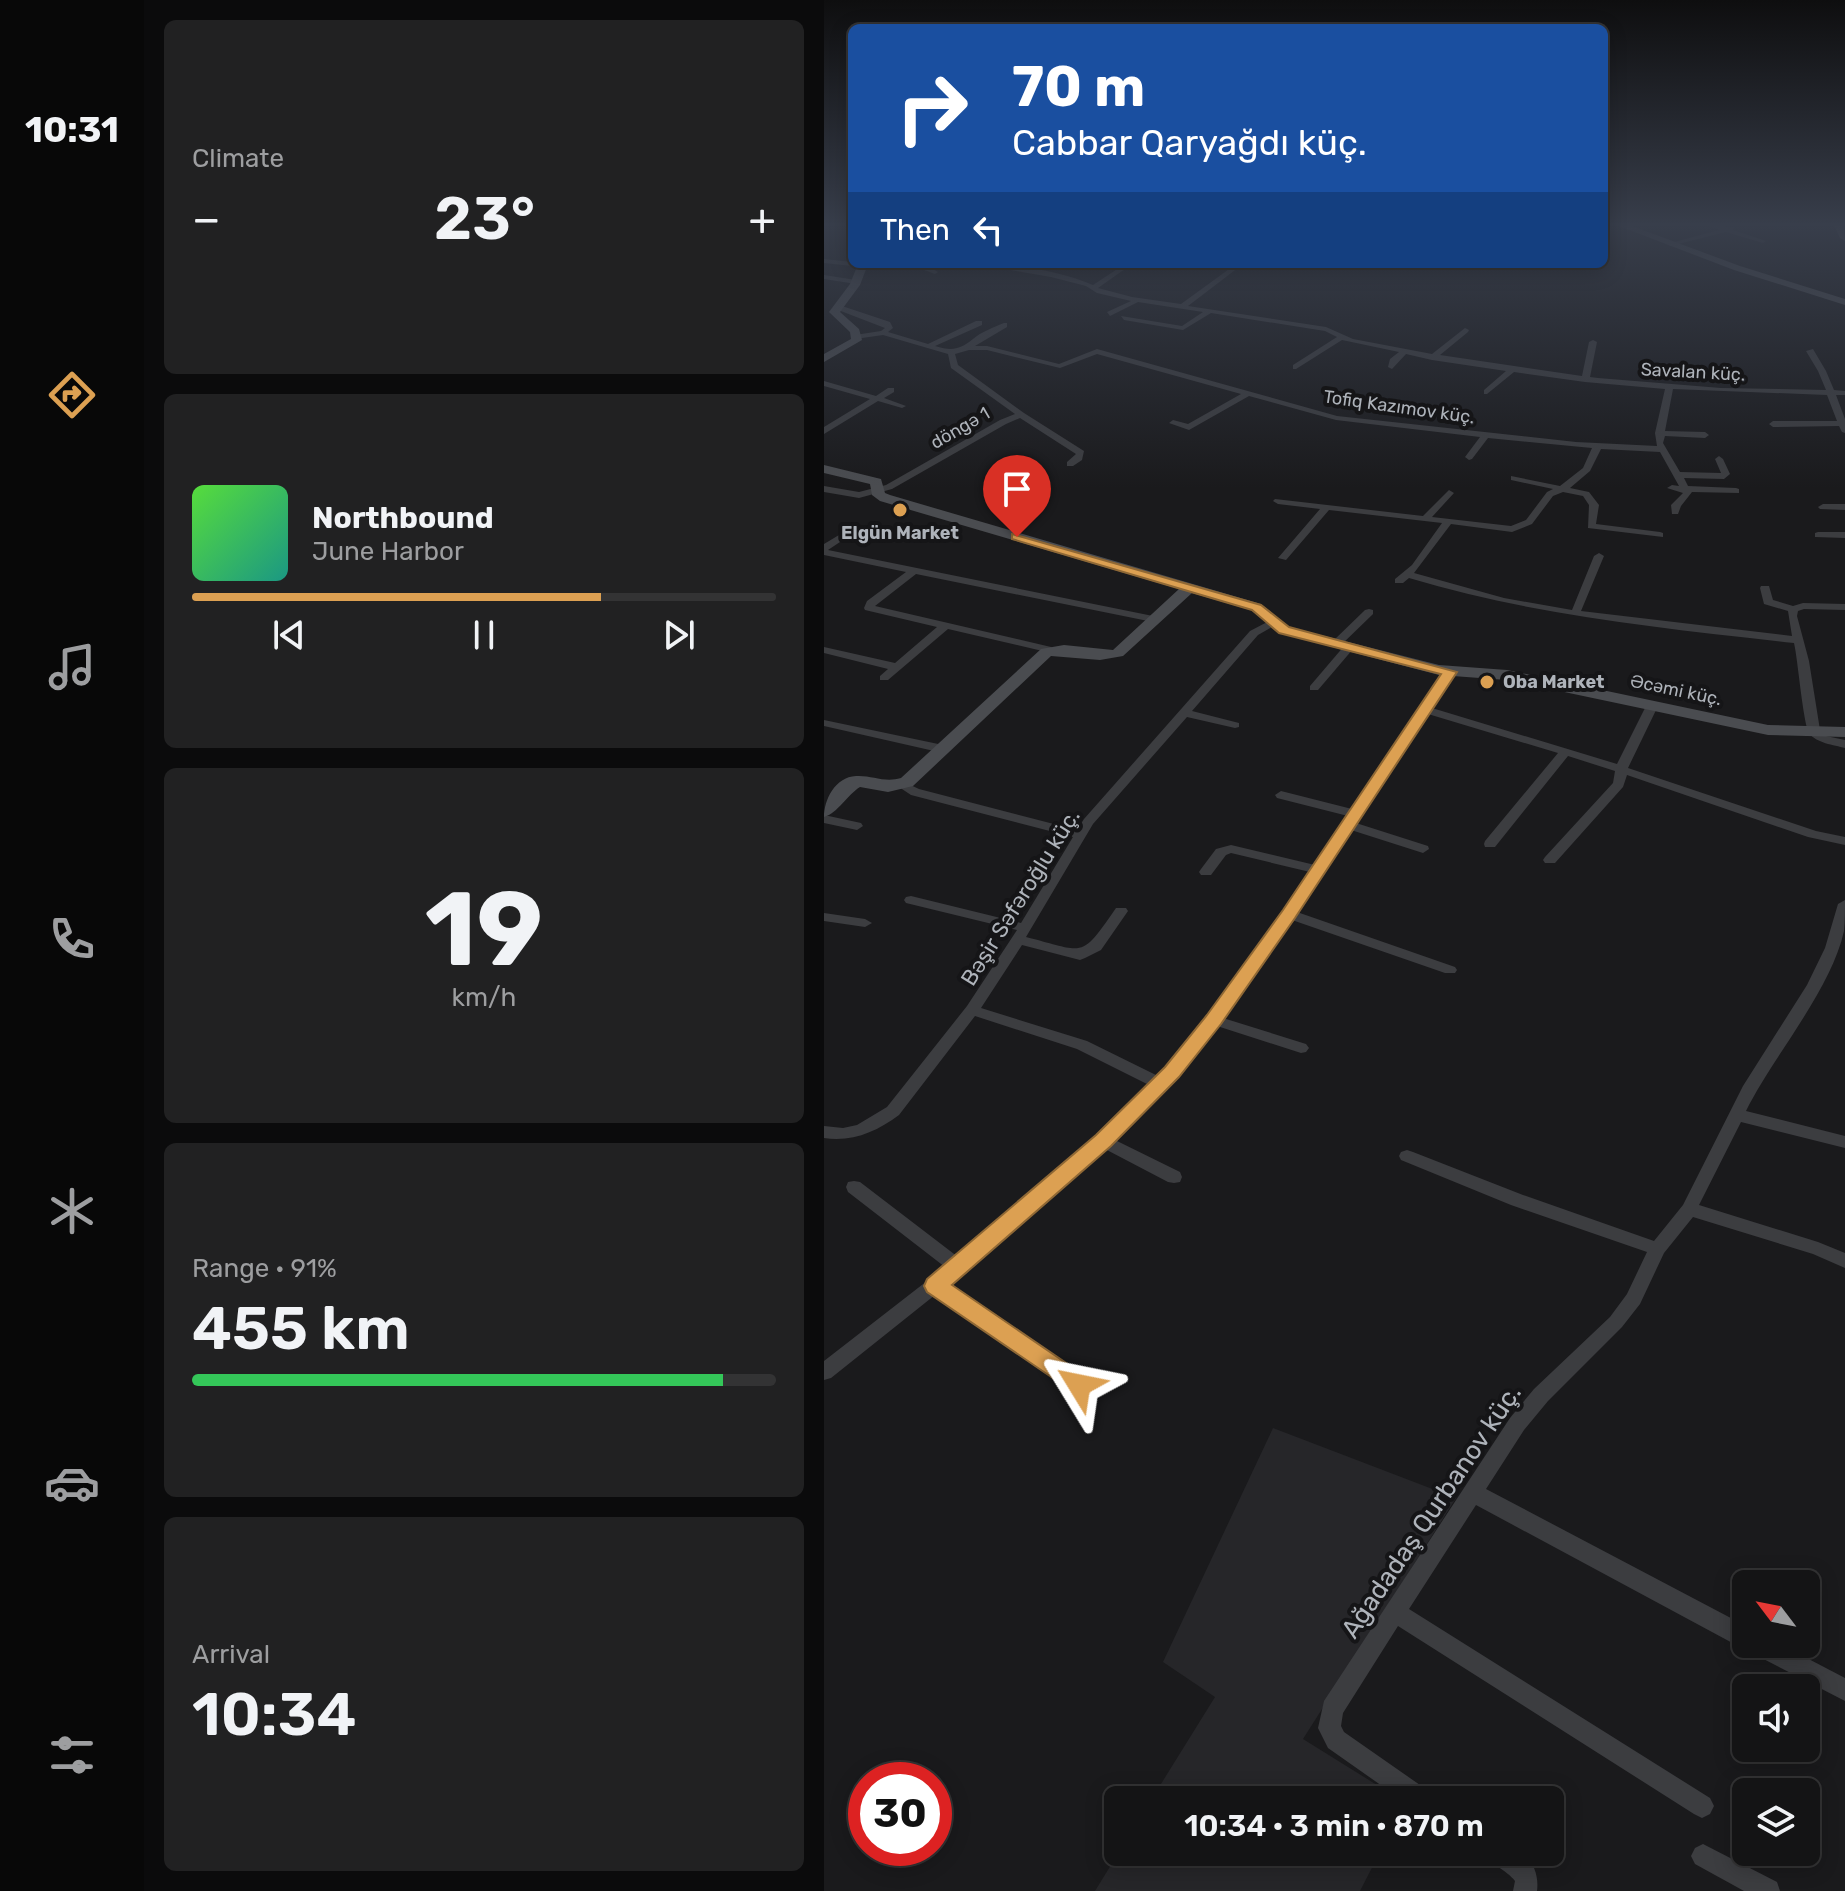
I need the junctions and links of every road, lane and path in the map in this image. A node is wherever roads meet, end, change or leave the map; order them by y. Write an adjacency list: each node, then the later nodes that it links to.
1 (836, 311): 12 (street)
2 (851, 311): 11 (street)
3 (1116, 311): 6 (street)
4 (1204, 311): 5 (street, Savalan küç.)
5 (1208, 312): 7 (street); 13 (street, Savalan küç.)
6 (1110, 314)
7 (1124, 318)
8 (979, 323): 15 (street)
9 (1004, 325): 16 (street)
10 (1465, 330): 20 (street)
11 (883, 333): 12 (street); 15 (street)
12 (858, 337): 21 (street)
13 (1341, 337): 17 (street, Savalan küç.); 22 (street)
14 (1593, 342): 25 (street)
15 (929, 346): 19 (street)
16 (969, 348): 19 (street, Tofiq Kazımov küç.); 30 (street, Tofiq Kazımov küç.)
17 (1405, 351): 20 (street, Savalan küç.); 23 (street)
18 (1810, 351): 31 (street)
19 (951, 353): 35 (street, döngə 1)
20 (1432, 358): 24 (street, Savalan küç.)
21 (824, 359)
22 (1296, 367)
23 (1392, 367)
24 (1513, 368): 25 (street, Savalan küç.); 29 (street)
25 (1585, 380): 27 (street, Savalan küç.)
26 (824, 383): 33 (street)
27 (1669, 387): 31 (street, Savalan küç.); 40 (street)
28 (891, 390): 33 (street)
29 (1487, 392)
30 (1248, 393): 37 (street); 41 (street, Tofiq Kazımov küç.)
31 (1831, 393): 32 (street, Savalan küç.); 36 (street)
32 (1845, 393)
33 (876, 398): 34 (street); 39 (street)
34 (902, 406)
35 (1021, 415): 47 (street); 55 (street, döngə 1)
36 (1843, 420): 38 (street)
37 (1173, 423)
38 (1773, 424)
39 (824, 431)
40 (1659, 433): 42 (street); 44 (street)
41 (1486, 435): 43 (street, Tofiq Kazımov küç.); 45 (street)
42 (1705, 435)
43 (1597, 447): 44 (street, Tofiq Kazımov küç.); 51 (street)
44 (1661, 449): 49 (street)
45 (1469, 457)
46 (1719, 459): 49 (street)
47 (1070, 464)
48 (824, 469): 55 (street, Əcəmi küç.)
49 (1679, 475): 53 (street)
50 (1514, 478): 51 (street)
51 (1565, 488): 64 (street); 66 (street)
52 (1672, 488): 53 (street)
53 (1687, 488): 56 (street); 62 (street)
54 (824, 489): 55 (street, döngə 1)
55 (879, 490): 73 (street, Əcəmi küç.)
56 (1736, 491)
57 (1449, 493): 63 (street)
58 (1278, 501): 59 (street)
59 (1327, 507): 63 (street); 71 (street)
60 (1823, 507): 61 (street)
61 (1845, 507)
62 (1675, 512)
63 (1424, 520): 64 (street)
64 (1447, 523): 78 (street)
65 (849, 532): 69 (street)
66 (1660, 535)
67 (1818, 535): 68 (street)
68 (1845, 535)
69 (824, 550): 72 (street)
70 (1599, 556): 78 (street)
71 (1283, 558)
72 (914, 570): 79 (street); 81 (street)
73 (1190, 587): 79 (street); 80 (street, Əcəmi küç.)
74 (1765, 588): 76 (street)
75 (1845, 607): 76 (street)
76 (1793, 609): 82 (street)
77 (1369, 612): 83 (street)
78 (1575, 614): 82 (street)
79 (1153, 619): 85 (street)
80 (1273, 622): 83 (street, Əcəmi küç.); 92 (street, Bəşir Səfəroğlu küç.)
81 (945, 626): 85 (street); 86 (street)
82 (1799, 640): 95 (street)
83 (1343, 646): 87 (street, Əcəmi küç.); 89 (street)
84 (824, 650): 86 (street)
85 (1051, 650): 98 (street)
86 (896, 667): 88 (street)
87 (1450, 672): 90 (street, Əcəmi küç.); 91 (street)
88 (884, 678)
89 (1314, 688)
90 (1652, 706): 95 (street, Əcəmi küç.); 100 (street)
91 (1426, 710): 99 (street); 105 (street)
92 (1185, 713): 94 (street); 107 (street, Bəşir Səfəroğlu küç.)
93 (824, 723): 98 (street)
94 (1235, 725)
95 (1814, 731): 96 (street, Əcəmi küç.); 97 (street)
96 (1845, 732)
97 (1845, 744)
98 (943, 749): 101 (street)
99 (1566, 751): 100 (street); 109 (street)
100 (1621, 770): 108 (street); 111 (street)
101 (902, 785): 103 (street); 107 (street)
102 (1281, 795): 105 (street)
103 (824, 812)
104 (824, 819): 106 (street)
105 (1352, 819): 110 (street); 112 (street)
106 (857, 826)
107 (1079, 835): 120 (street, Bəşir Səfəroğlu küç.)
108 (1845, 841)
109 (1490, 844)
110 (1423, 849)
111 (1550, 860)
112 (1317, 870): 113 (street); 117 (street)
113 (1206, 872)
114 (911, 900): 120 (street)
115 (1845, 904): 121 (street, Ağadadaş Qurbanov küç.)
116 (1121, 911): 120 (street)
117 (1289, 914): 122 (street); 124 (street)
118 (824, 917): 119 (street)
119 (865, 923)
120 (1022, 934): 123 (street, Bəşir Səfəroğlu küç.)
121 (1838, 950): 127 (street, Ağadadaş Qurbanov küç.)
122 (1450, 970)
123 (972, 1010): 126 (street); 128 (street, Bəşir Səfəroğlu küç.)
124 (1214, 1020): 125 (street); 126 (street)
125 (1301, 1048)
126 (1160, 1084): 129 (street)
127 (1737, 1115): 130 (street); 134 (street, Ağadadaş Qurbanov küç.)
128 (824, 1132)
129 (1104, 1141): 132 (street); 137 (street)
130 (1845, 1142)
131 (1407, 1156): 135 (street)
132 (1174, 1177)
133 (854, 1187): 137 (street)
134 (1689, 1209): 135 (street, Ağadadaş Qurbanov küç.); 136 (street)
135 (1657, 1249): 141 (street, Ağadadaş Qurbanov küç.)
136 (1845, 1261)
137 (958, 1267): 138 (street)
138 (935, 1286): 139 (street); 140 (street)
139 (824, 1372)
140 (1079, 1385)
141 (1473, 1493): 142 (street, Ağadadaş Qurbanov küç.); 143 (street)
142 (1395, 1612): 146 (street, Ağadadaş Qurbanov küç.); 147 (street)
143 (1732, 1631)
144 (1784, 1658): 145 (street)
145 (1845, 1690)
146 (1402, 1786)
147 (1702, 1806)
148 (1703, 1856): 151 (street)
149 (1517, 1866): 150 (street)
150 (1525, 1891)
151 (1768, 1891)

